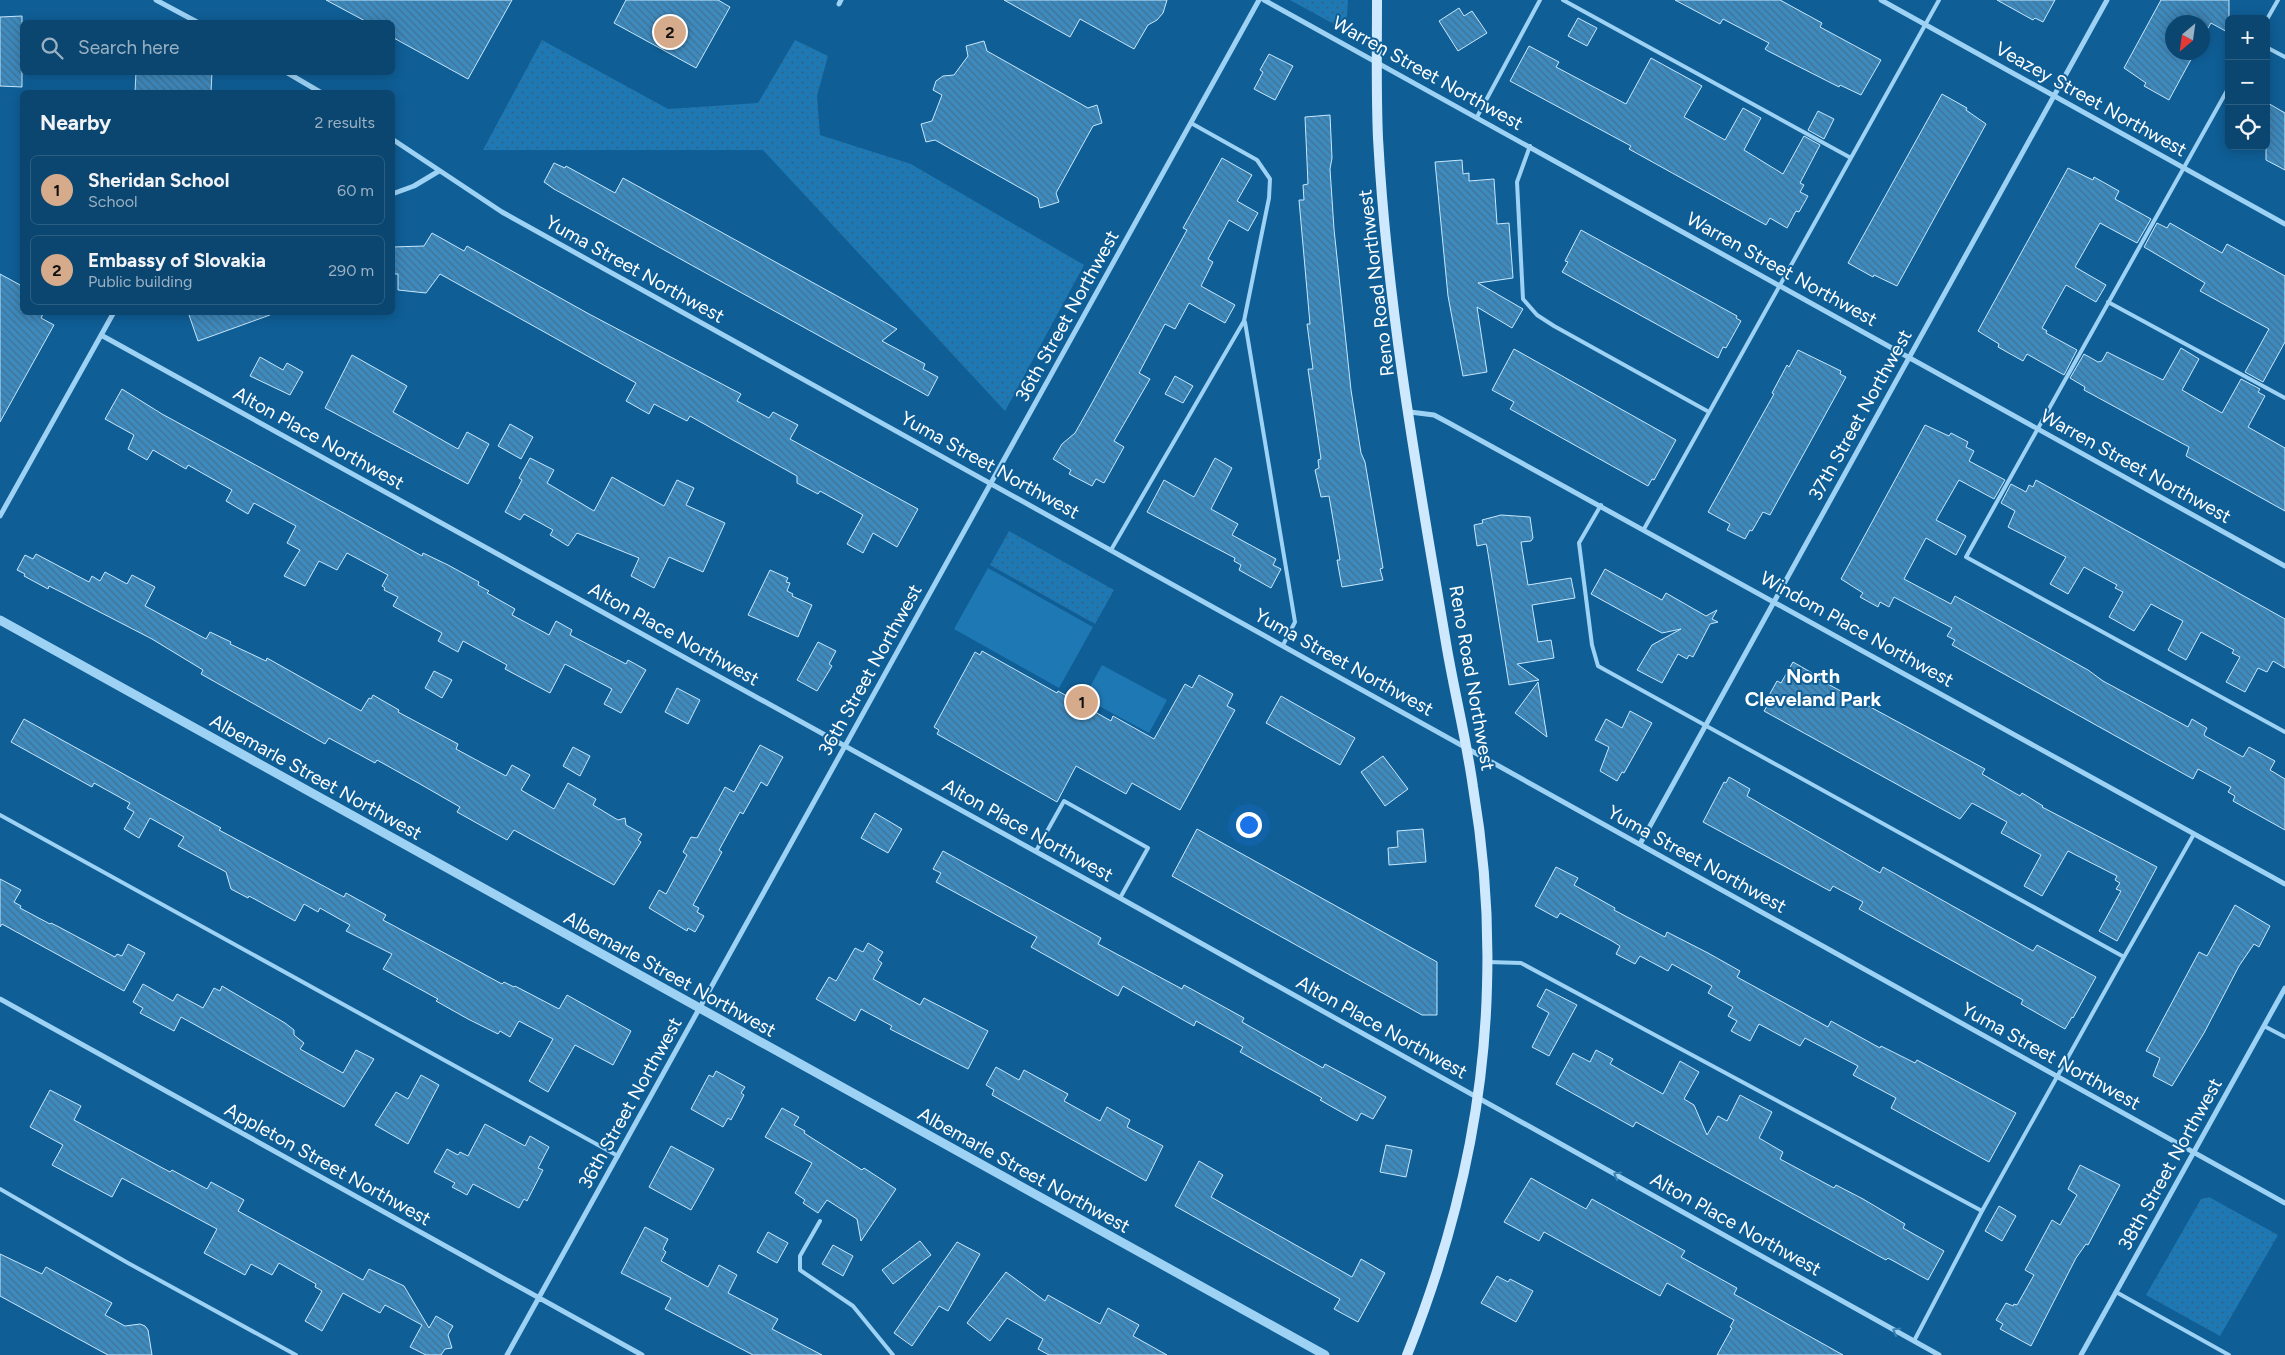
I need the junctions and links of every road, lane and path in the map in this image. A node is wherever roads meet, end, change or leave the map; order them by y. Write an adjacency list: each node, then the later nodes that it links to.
1 (156, 0): 12 (street)
2 (1259, 0): 22 (street, 36th Street Northwest)
3 (1264, 0): 16 (street, Warren Street Northwest)
4 (1377, 0): 16 (main road, Reno Road Northwest)
5 (1540, 0): 21 (lane)
6 (1563, 0): 25 (lane)
7 (1881, 0): 13 (street, Veazey Street Northwest)
8 (1939, 0): 13 (lane)
9 (2107, 0): 20 (street, 37th Street Northwest)
10 (2278, 0): 11 (lane)
11 (2269, 15)
12 (193, 20)
13 (1926, 24): 20 (street, Veazey Street Northwest); 25 (lane)
14 (2270, 49): 15 (lane)
15 (2285, 57)
16 (1376, 62): 21 (street, Warren Street Northwest); 37 (main road, Reno Road Northwest)
17 (291, 75): 18 (street)
18 (317, 90)
19 (2225, 94): 26 (lane)
20 (2054, 95): 26 (street, Veazey Street Northwest); 35 (street, 37th Street Northwest)
21 (1477, 117): 24 (street, Warren Street Northwest)
22 (1191, 123): 33 (lane); 40 (street, 36th Street Northwest)
23 (395, 141): 27 (street, Yuma Street Northwest)
24 (1530, 146): 30 (street, Warren Street Northwest); 38 (lane)
25 (1851, 158): 30 (lane)
26 (2184, 167): 29 (street, Veazey Street Northwest); 31 (lane)
27 (439, 171): 28 (street); 40 (street, Yuma Street Northwest)
28 (395, 193)
29 (2285, 224)
30 (1780, 285): 35 (street, Warren Street Northwest); 38 (lane)
31 (2108, 302): 36 (lane); 39 (lane)
32 (112, 315): 34 (street)
33 (1244, 321): 44 (lane); 48 (lane)
34 (101, 335): 42 (street); 51 (street, Alton Place Northwest)
35 (1910, 357): 39 (street, Warren Street Northwest); 46 (street, 37th Street Northwest)
36 (2285, 398)
37 (1410, 412): 41 (street, Windom Place Northwest); 52 (main road, Reno Road Northwest)
38 (1709, 412): 43 (lane)
39 (2037, 428): 45 (street, Warren Street Northwest); 50 (lane)
40 (991, 484): 44 (street, Yuma Street Northwest); 51 (street, 36th Street Northwest)
41 (1601, 504): 43 (street, Windom Place Northwest); 49 (lane)
42 (0, 516)
43 (1644, 529): 46 (street, Windom Place Northwest)
44 (1111, 550): 48 (street, Yuma Street Northwest)
45 (2285, 566)
46 (1774, 600): 49 (street, 37th Street Northwest); 54 (street, Windom Place Northwest)
47 (0, 620): 63 (street, Albemarle Street Northwest)
48 (1282, 645): 52 (street, Yuma Street Northwest)
49 (1706, 724): 55 (street, 37th Street Northwest); 59 (lane)
50 (2285, 732)
51 (845, 746): 56 (street, Alton Place Northwest); 63 (street, 36th Street Northwest)
52 (1466, 748): 55 (street, Yuma Street Northwest); 60 (main road, Reno Road Northwest)
53 (0, 815): 69 (lane)
54 (2194, 834): 57 (street, Windom Place Northwest); 59 (lane)
55 (1640, 844): 66 (street, Yuma Street Northwest)
56 (1036, 851): 58 (street, Alton Place Northwest); 58 (lane)
57 (2285, 884)
58 (1120, 898): 67 (street, Alton Place Northwest)
59 (2124, 957): 66 (lane)
60 (1488, 962): 67 (main road, Reno Road Northwest); 72 (lane)
61 (2285, 988): 64 (street, 38th Street Northwest)
62 (0, 999): 75 (street, Appleton Street Northwest)
63 (699, 1009): 69 (street, 36th Street Northwest); 81 (street, Albemarle Street Northwest)
64 (2264, 1026): 65 (lane); 68 (street, 38th Street Northwest)
65 (2285, 1037)
66 (2058, 1077): 68 (street, Yuma Street Northwest); 72 (lane)
67 (1478, 1097): 76 (street, Alton Place Northwest, one-way to 67); 82 (main road, Reno Road Northwest)
68 (2194, 1153): 71 (street, Yuma Street Northwest); 74 (street, 38th Street Northwest)
69 (618, 1156): 75 (street, 36th Street Northwest)
70 (0, 1189): 77 (lane)
71 (2285, 1204)
72 (1982, 1211): 76 (lane)
73 (820, 1221): 80 (lane)
74 (2116, 1292): 84 (street, 38th Street Northwest); 85 (lane)
75 (539, 1298): 78 (street, 36th Street Northwest); 79 (street, Appleton Street Northwest)
76 (1914, 1341): 83 (street, Alton Place Northwest)
77 (296, 1355)
78 (507, 1355)
79 (642, 1355)
80 (893, 1355)
81 (1325, 1355)
82 (1407, 1355)
83 (1939, 1355)
84 (2081, 1355)
85 (2229, 1355)

